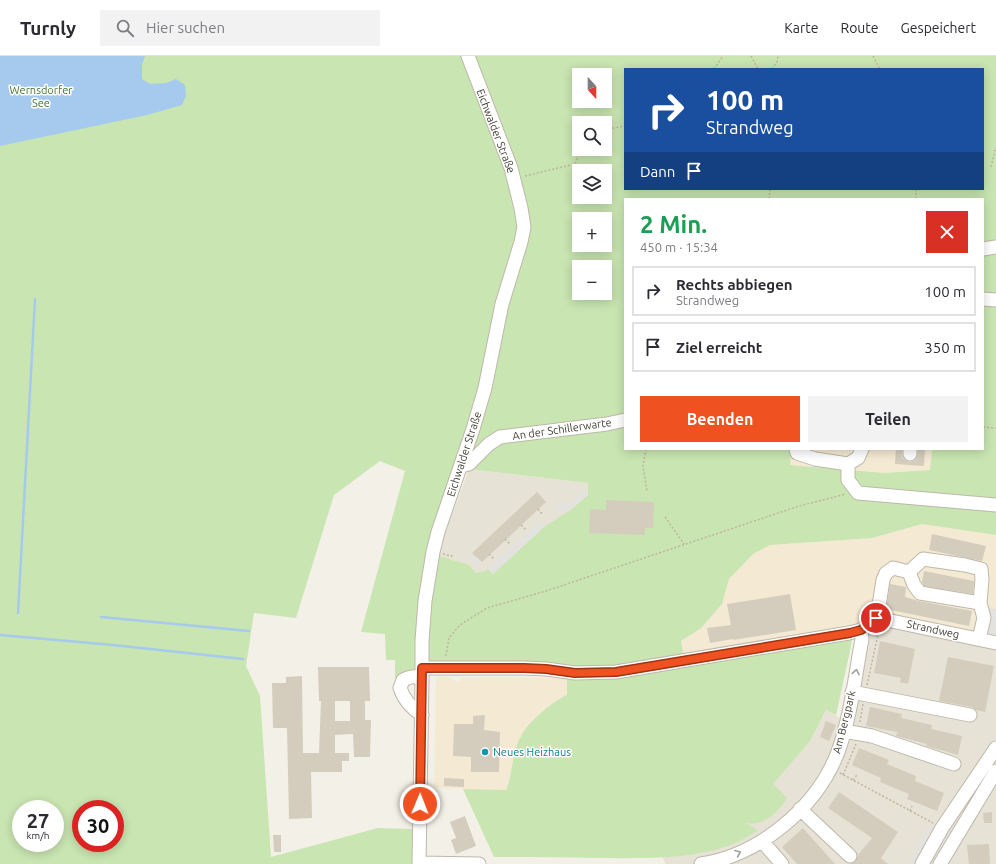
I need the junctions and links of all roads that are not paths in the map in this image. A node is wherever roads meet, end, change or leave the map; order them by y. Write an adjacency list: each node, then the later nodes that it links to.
1 (468, 56): 10 (street, Eichwalder Straße)
2 (996, 247): 3 (street)
3 (984, 250)
4 (984, 299): 5 (street)
5 (996, 300)
6 (624, 420): 10 (street, An der Schillerwarte)
7 (796, 450): 9 (street)
8 (862, 450): 9 (street)
9 (848, 464): 11 (street)
10 (461, 466): 18 (street, Eichwalder Straße)
11 (996, 505)
12 (909, 572): 13 (street); 13 (street); 14 (street)
13 (980, 603): 16 (street)
14 (876, 618): 15 (street); 16 (street, Strandweg)
15 (861, 630): 18 (street); 19 (street, Am Bergpark, one-way to 15)
16 (979, 639): 17 (street, Strandweg)
17 (996, 643)
18 (422, 674): 20 (street, Eichwalder Straße); 20 (street)
19 (852, 692): 21 (street); 22 (street, Am Bergpark)
20 (422, 715): 30 (street, Eichwalder Straße)
21 (970, 715)
22 (844, 731): 24 (street); 26 (street, Am Bergpark)
23 (996, 748): 35 (street)
24 (954, 764)
25 (996, 771): 36 (street)
26 (800, 809): 27 (street, Am Bergpark); 28 (street)
27 (762, 841): 29 (street, Am Bergpark, one-way to 27); 34 (street)
28 (850, 856)
29 (714, 863): 33 (street, Am Bergpark)
30 (418, 864): 31 (street)
31 (440, 864): 32 (street)
32 (479, 864)
33 (701, 864)
34 (782, 864)
35 (922, 864)
36 (940, 864)

